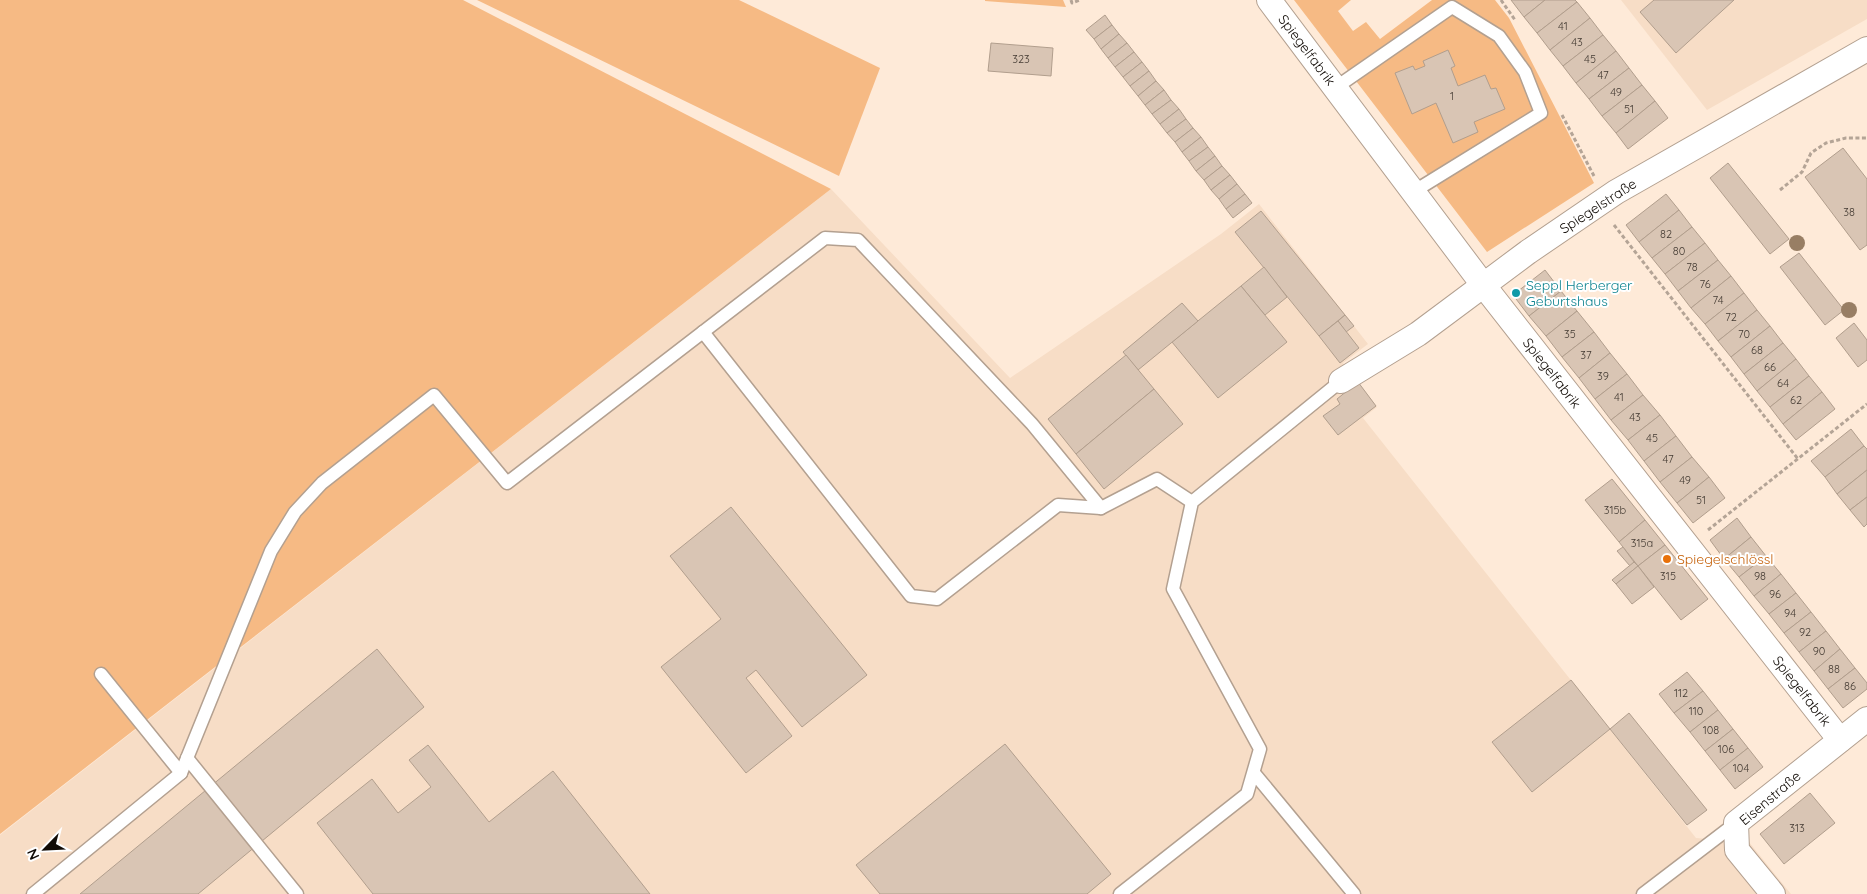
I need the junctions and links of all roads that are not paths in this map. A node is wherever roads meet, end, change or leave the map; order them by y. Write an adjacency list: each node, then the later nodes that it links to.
1 (1269, 0): 3 (street, Spiegelfabrik)
2 (1867, 49): 5 (street, Spiegelstraße)
3 (1335, 88): 4 (street, Spiegelfabrik); 4 (lane)
4 (1413, 192): 5 (street, Spiegelfabrik)
5 (1484, 286): 7 (street, Spiegelstraße); 12 (street, Spiegelfabrik)
6 (703, 332): 9 (lane); 9 (lane); 13 (lane)
7 (1341, 381): 8 (lane)
8 (1192, 502): 9 (lane); 15 (lane)
9 (1101, 508)
10 (101, 674): 14 (lane)
11 (1867, 719): 12 (street, Eisenstraße)
12 (1840, 740): 16 (street, Eisenstraße)
13 (187, 758): 14 (lane); 18 (lane)
14 (181, 773): 17 (lane)
15 (1254, 773): 19 (lane); 20 (lane)
16 (1736, 823): 21 (lane); 22 (street, Eisenstraße)
17 (33, 894)
18 (297, 894)
19 (1120, 894)
20 (1354, 894)
21 (1643, 894)
22 (1772, 894)

